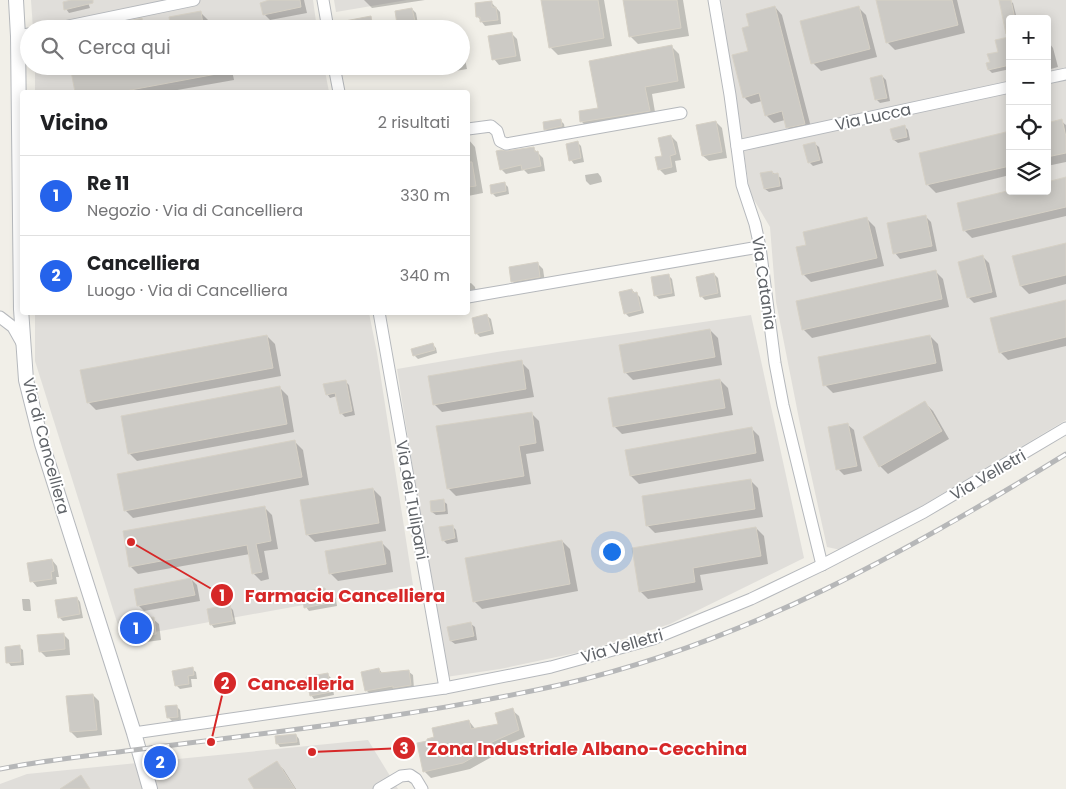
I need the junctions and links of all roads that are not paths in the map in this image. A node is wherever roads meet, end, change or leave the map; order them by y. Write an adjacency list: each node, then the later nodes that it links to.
1 (16, 0): 5 (street, Via di Cancelliera)
2 (194, 0): 6 (street)
3 (322, 0): 7 (street)
4 (714, 0): 17 (street, Via Catania)
5 (20, 20)
6 (97, 20)
7 (326, 20)
8 (1066, 74): 11 (street)
9 (23, 75): 13 (street, Via di Cancelliera)
10 (336, 75): 14 (street)
11 (1051, 77)
12 (1006, 88): 17 (street, Via Lucca)
13 (23, 90)
14 (339, 90)
15 (681, 113): 16 (street)
16 (470, 129)
17 (736, 146): 26 (street, Via Catania)
18 (753, 248): 19 (street)
19 (470, 297)
20 (20, 310): 23 (street)
21 (21, 315): 24 (street, Via di Cancelliera)
22 (380, 315): 27 (street, Via dei Tulipani)
23 (0, 317): 24 (street)
24 (22, 343): 28 (street, Via di Cancelliera)
25 (1066, 428): 26 (street, Via Velletri)
26 (822, 565): 27 (street, Via Velletri)
27 (445, 688): 28 (street, Via Velletri)
28 (134, 733): 29 (street, Via di Cancelliera)
29 (150, 789)
30 (379, 789): 31 (street)
31 (422, 789)

